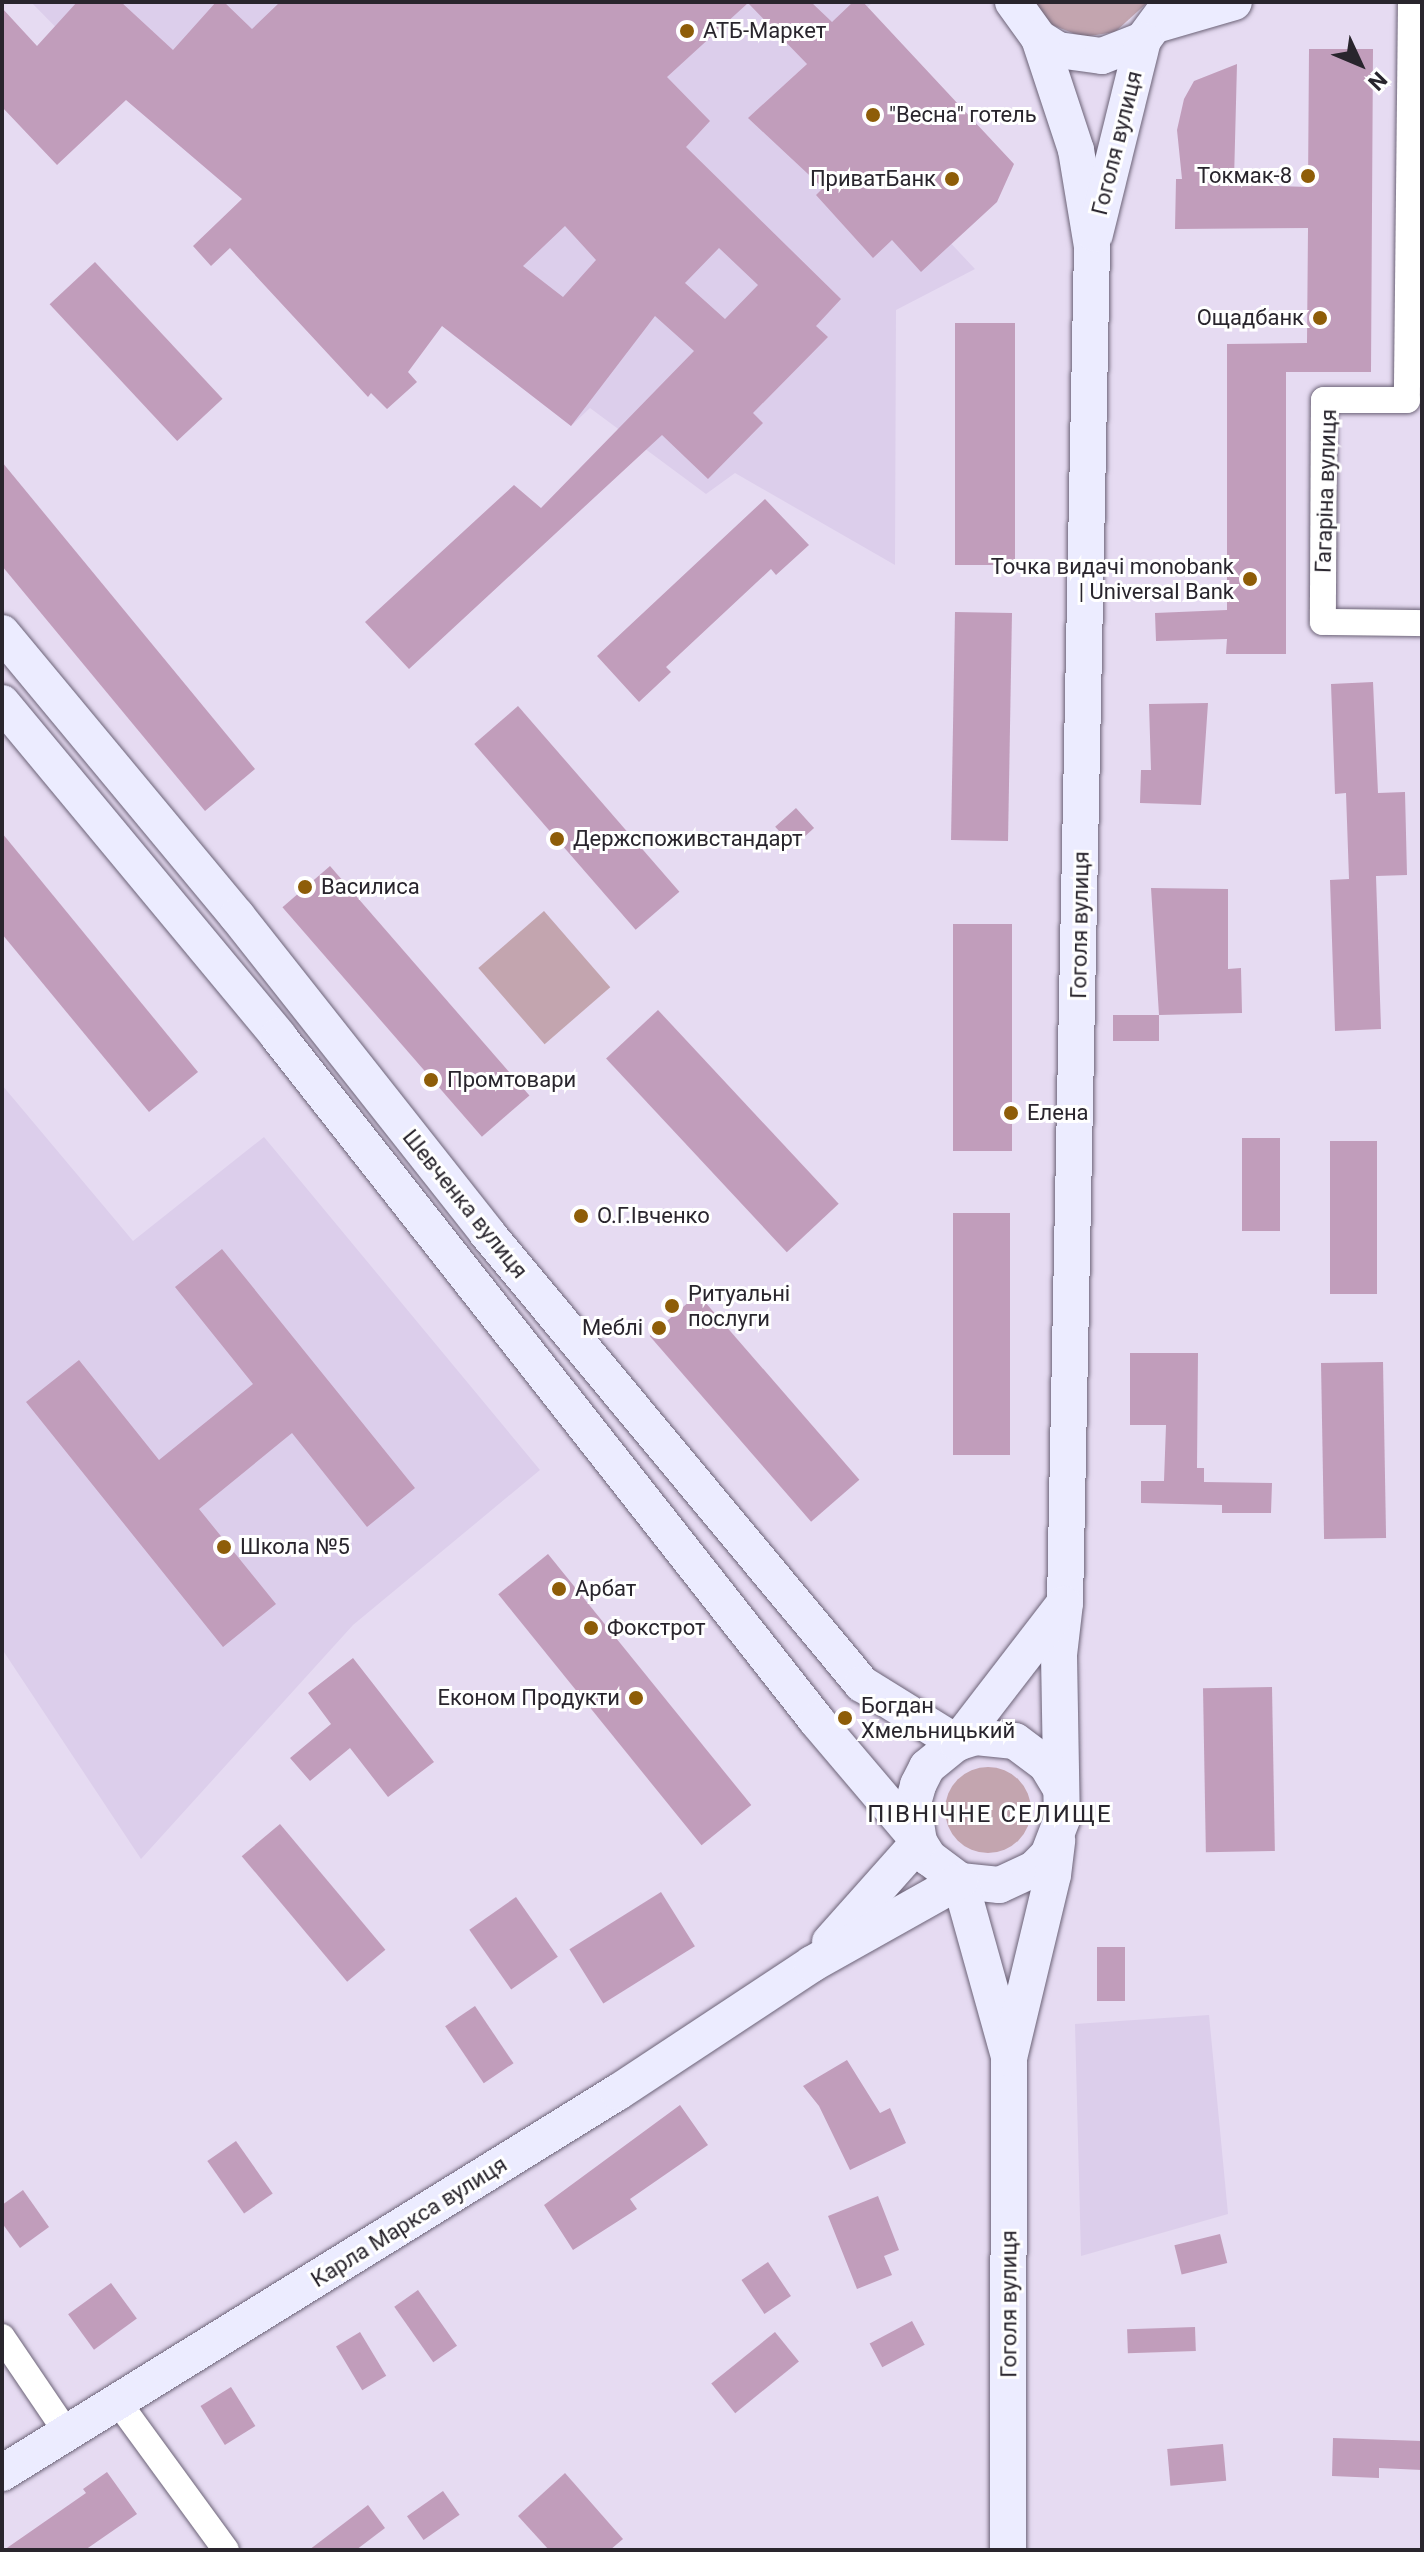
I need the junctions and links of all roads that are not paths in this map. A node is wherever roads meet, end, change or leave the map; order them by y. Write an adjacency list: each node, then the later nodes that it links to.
1 (986, 2): 4 (street)
2 (1234, 2): 5 (street)
3 (1411, 2): 7 (street, Гагаріна вулиця)
4 (1025, 21): 5 (street); 6 (street, Гоголя вулиця)
5 (1158, 22): 6 (street, Гоголя вулиця)
6 (1092, 247): 12 (street, Гоголя вулиця)
7 (1422, 623)
8 (2, 633): 10 (street, Шевченка вулиця)
9 (2, 703): 11 (street, Шевченка вулиця)
10 (226, 903): 11 (street); 13 (street, Шевченка вулиця)
11 (192, 932): 16 (street, Шевченка вулиця)
12 (1065, 1603): 13 (street); 14 (street, Гоголя вулиця)
13 (957, 1743): 14 (street); 16 (street)
14 (1059, 1786): 15 (street, Гоголя вулиця)
15 (1057, 1838): 17 (street); 19 (street, Гоголя вулиця)
16 (919, 1842): 17 (street); 18 (street, Карла Маркса вулиця)
17 (960, 1881): 18 (street, Карла Маркса вулиця); 19 (street, Гоголя вулиця)
18 (812, 1964): 21 (street, Карла Маркса вулиця)
19 (1009, 2058): 25 (street, Гоголя вулиця)
20 (2, 2337): 22 (street)
21 (118, 2402): 22 (street, Карла Маркса вулиця); 24 (street)
22 (67, 2433): 23 (street, Карла Маркса вулиця)
23 (2, 2473)
24 (226, 2550)
25 (1008, 2550)

